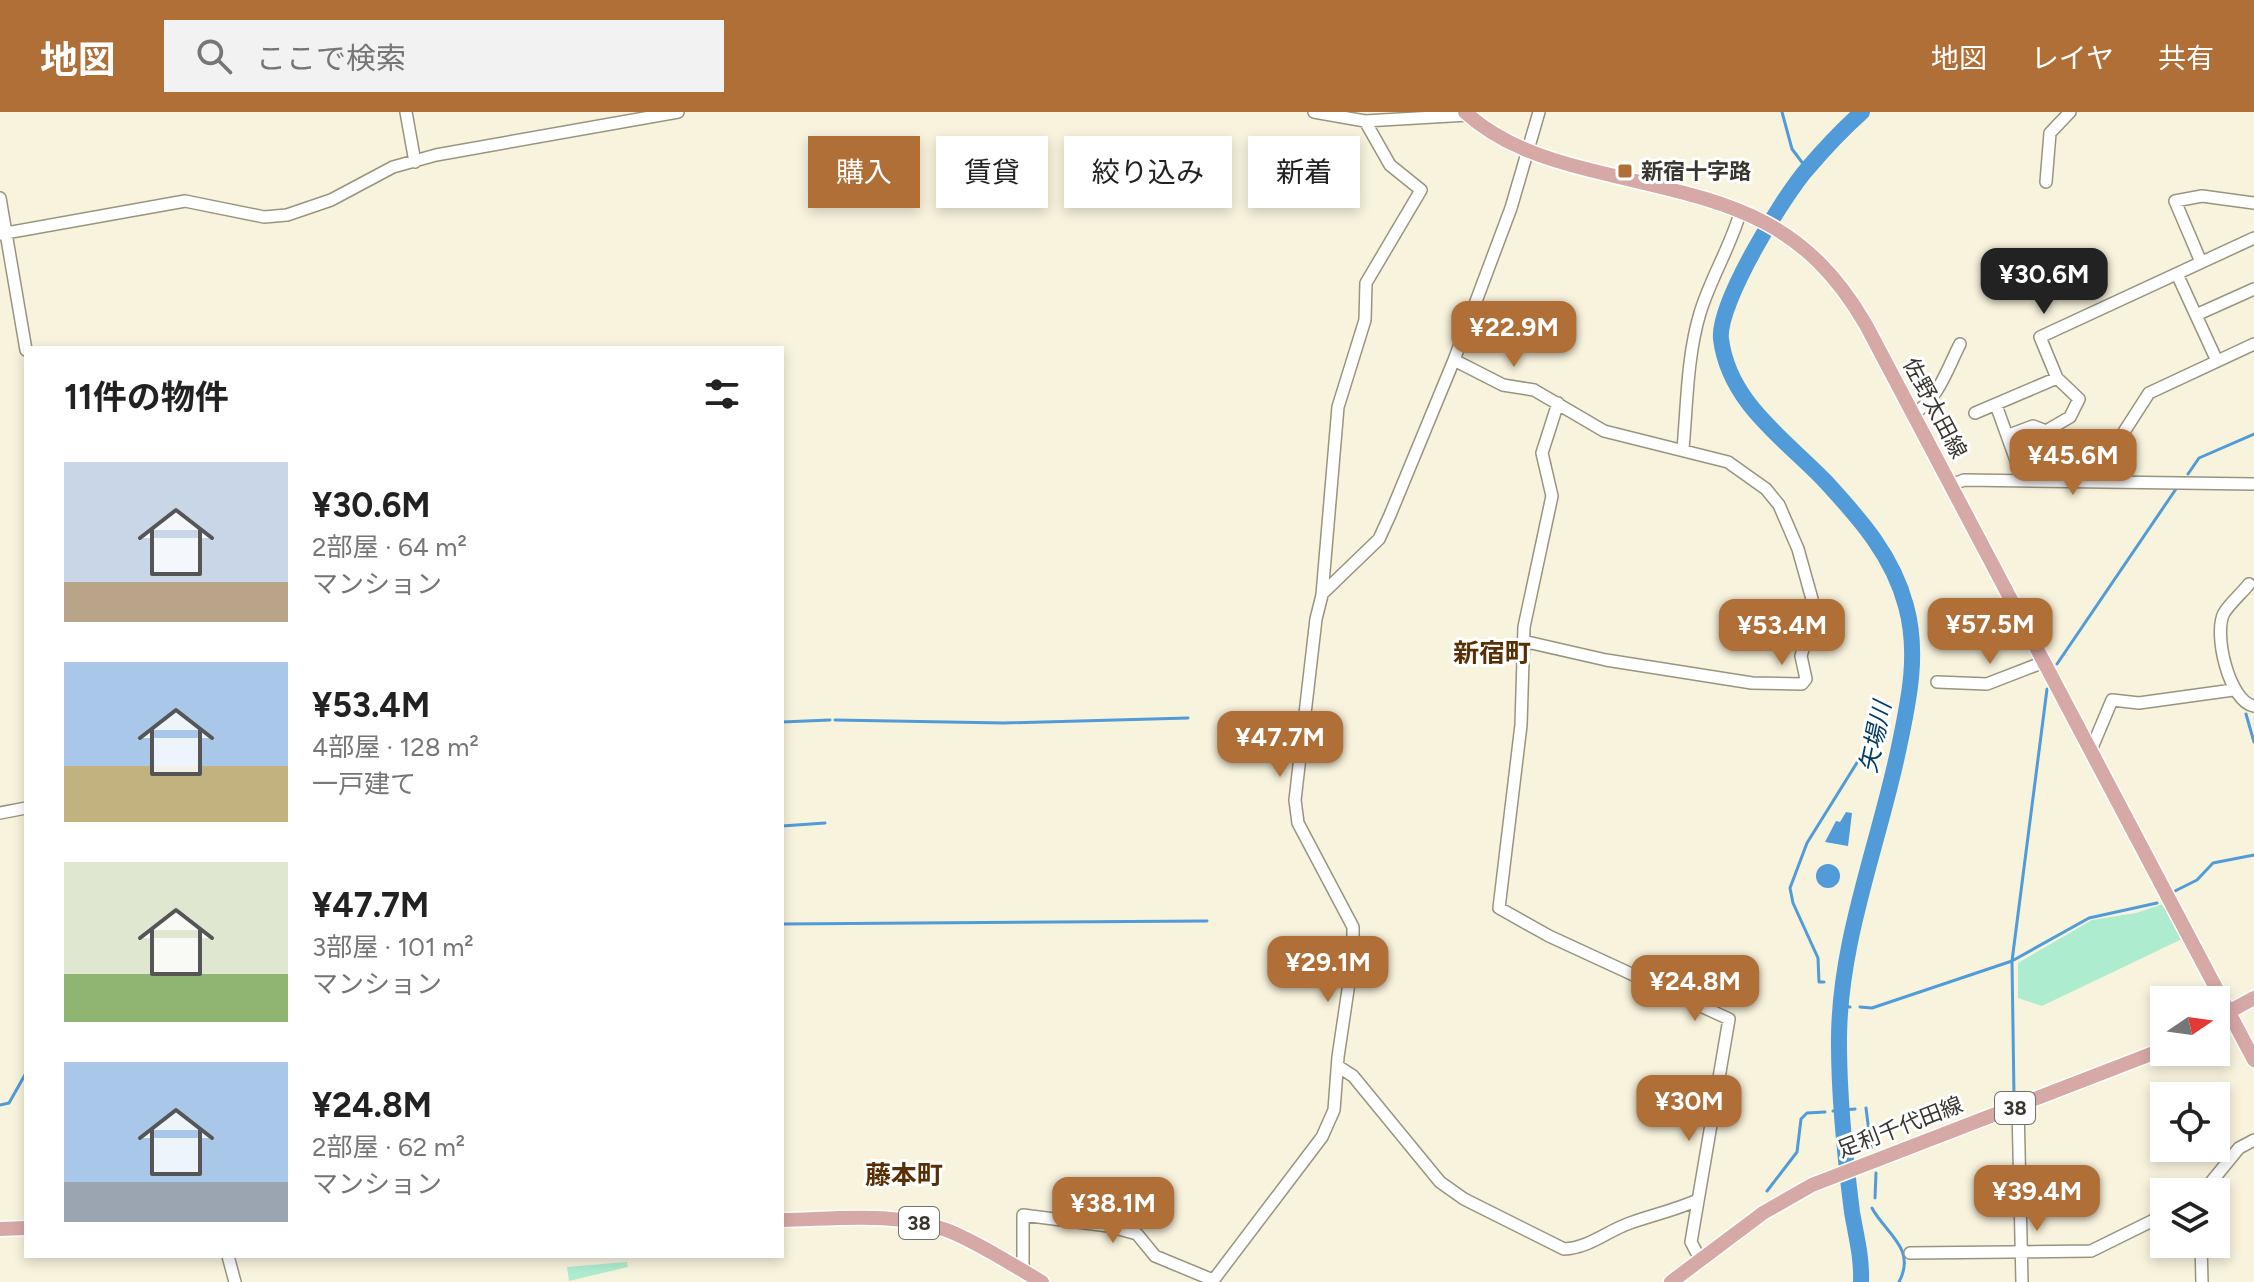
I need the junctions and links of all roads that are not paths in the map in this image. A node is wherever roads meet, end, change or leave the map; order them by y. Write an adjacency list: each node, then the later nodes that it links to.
1 (406, 112): 9 (street)
2 (678, 112): 9 (street)
3 (1314, 112): 7 (street)
4 (1539, 112): 8 (street)
5 (2070, 112): 10 (street)
6 (1466, 114): 7 (street); 8 (main road, 佐野太田線)
7 (1365, 121): 37 (street)
8 (1527, 152): 13 (main road, 佐野太田線); 23 (street)
9 (415, 162): 14 (street)
10 (2046, 182)
11 (0, 198): 14 (street)
12 (2254, 203): 16 (street)
13 (1741, 210): 29 (main road, 佐野太田線); 31 (street)
14 (3, 233): 21 (street)
15 (2254, 238): 16 (street)
16 (2201, 262): 17 (street)
17 (2177, 274): 19 (street); 25 (street)
18 (2254, 289): 19 (street)
19 (2196, 315): 24 (street)
20 (1960, 344): 29 (street)
21 (25, 346)
22 (2253, 347): 24 (street)
23 (1454, 360): 26 (street); 37 (street)
24 (2217, 361): 33 (street)
25 (2057, 378): 27 (street); 30 (street)
26 (1558, 403): 31 (street); 38 (street)
27 (1996, 405): 28 (street); 30 (street)
28 (1975, 413)
29 (1912, 414): 35 (main road, 佐野太田線)
30 (2009, 435): 32 (street)
31 (1683, 449): 38 (street)
32 (2023, 480): 33 (street); 35 (street)
33 (2093, 480): 34 (street)
34 (2254, 484)
35 (1951, 485): 39 (main road, 佐野太田線)
36 (2249, 584): 41 (street)
37 (1322, 595): 51 (street)
38 (1523, 641): 55 (street)
39 (2044, 662): 40 (street); 43 (main road, 佐野太田線)
40 (1937, 682)
41 (2233, 690): 42 (street); 43 (street)
42 (2254, 706)
43 (2091, 750): 46 (main road, 佐野太田線)
44 (24, 808): 45 (street)
45 (0, 813)
46 (2217, 986)
47 (2254, 998): 48 (main road)
48 (2230, 1011): 50 (main road, 佐野太田線)
49 (2150, 1055): 52 (main road, 足利千代田線 / 38)
50 (2254, 1060)
51 (1339, 1067): 55 (street); 66 (street)
52 (2018, 1107): 60 (street); 64 (main road, 足利千代田線 / 38)
53 (2254, 1140): 54 (street)
54 (2214, 1178)
55 (1698, 1200): 64 (street)
56 (784, 1220): 65 (main road, 38)
57 (2150, 1223): 60 (street)
58 (24, 1228): 59 (main road)
59 (0, 1229)
60 (2021, 1250): 61 (street); 70 (street)
61 (1910, 1253)
62 (229, 1258): 67 (street)
63 (2201, 1258): 71 (street)
64 (1700, 1259): 69 (main road, 足利千代田線 / 38)
65 (1023, 1271): 66 (street); 68 (main road, 38)
66 (1213, 1281)
67 (235, 1282)
68 (1042, 1282)
69 (1671, 1282)
70 (2022, 1282)
71 (2202, 1282)

